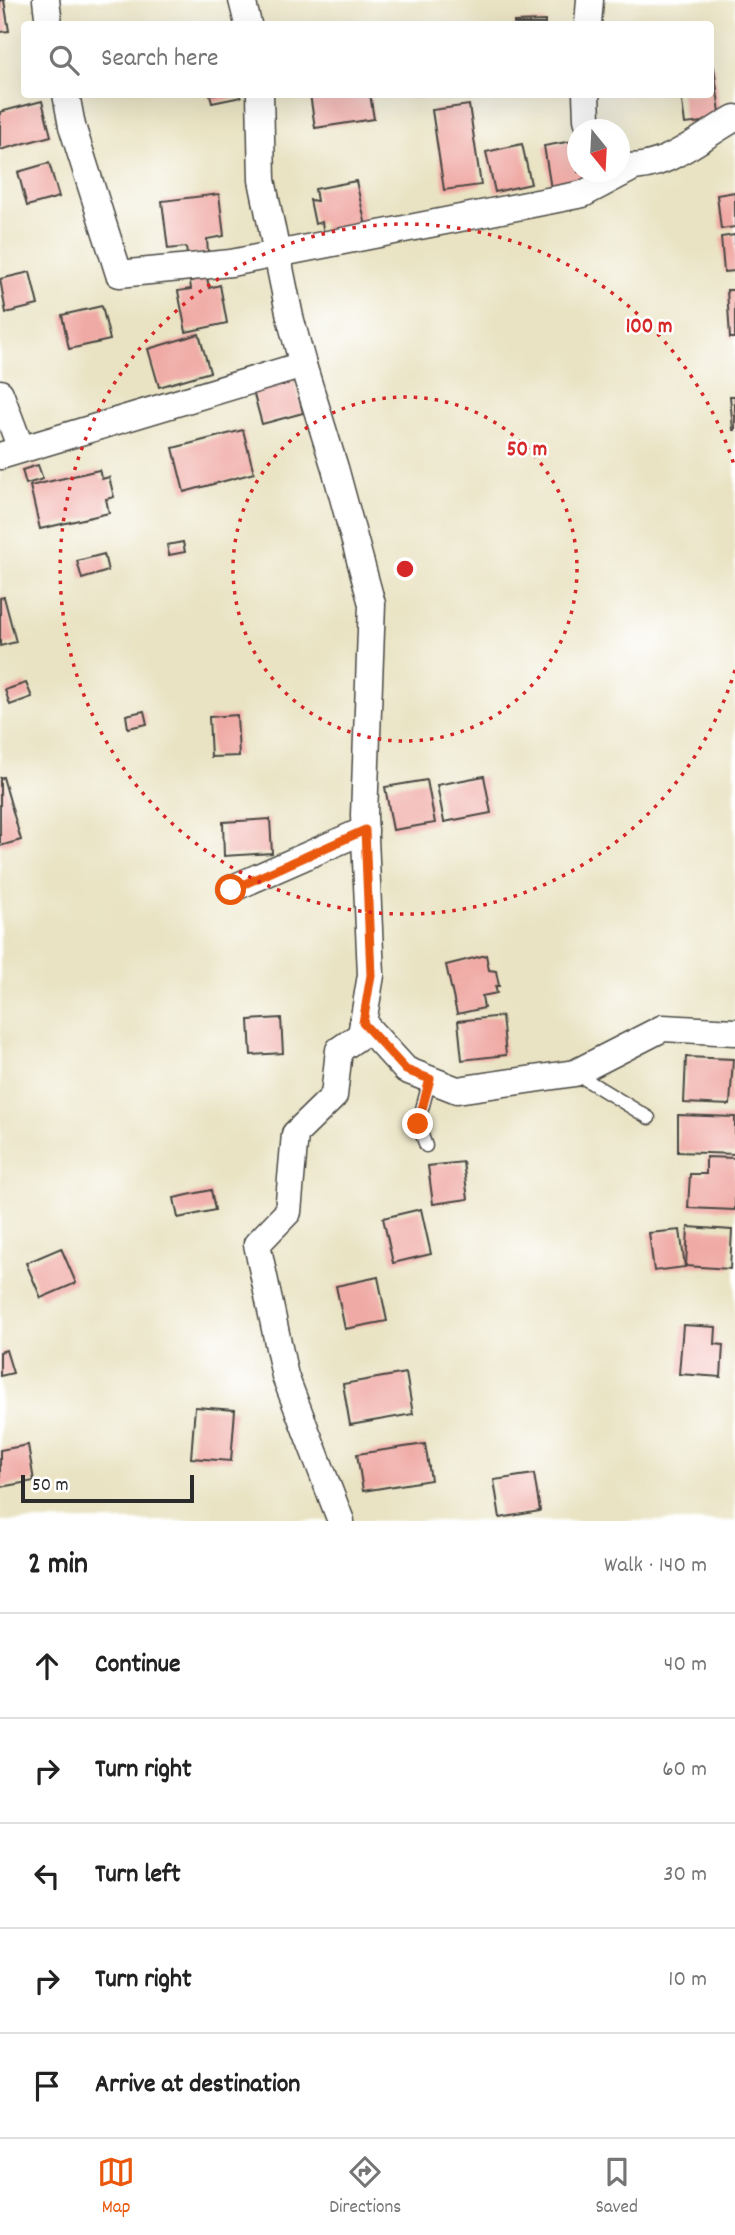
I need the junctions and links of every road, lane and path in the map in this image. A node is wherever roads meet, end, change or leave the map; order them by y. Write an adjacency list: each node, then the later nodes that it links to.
1 (46, 0): 4 (street)
2 (242, 0): 5 (street)
3 (590, 0): 6 (street)
4 (50, 21)
5 (247, 21)
6 (588, 21)
7 (67, 98): 14 (street)
8 (260, 98): 14 (street)
9 (586, 98): 11 (street)
10 (735, 118): 12 (street)
11 (587, 119)
12 (630, 166)
13 (602, 182): 14 (street)
14 (278, 254): 15 (street)
15 (303, 365): 17 (street); 18 (street)
16 (0, 393): 17 (street)
17 (10, 452)
18 (365, 830): 19 (street); 20 (street)
19 (231, 890)
20 (363, 1023): 23 (street); 26 (street)
21 (735, 1032): 22 (street)
22 (575, 1073): 23 (street); 24 (lane)
23 (430, 1079): 25 (lane)
24 (649, 1118)
25 (426, 1146)
26 (341, 1521)

